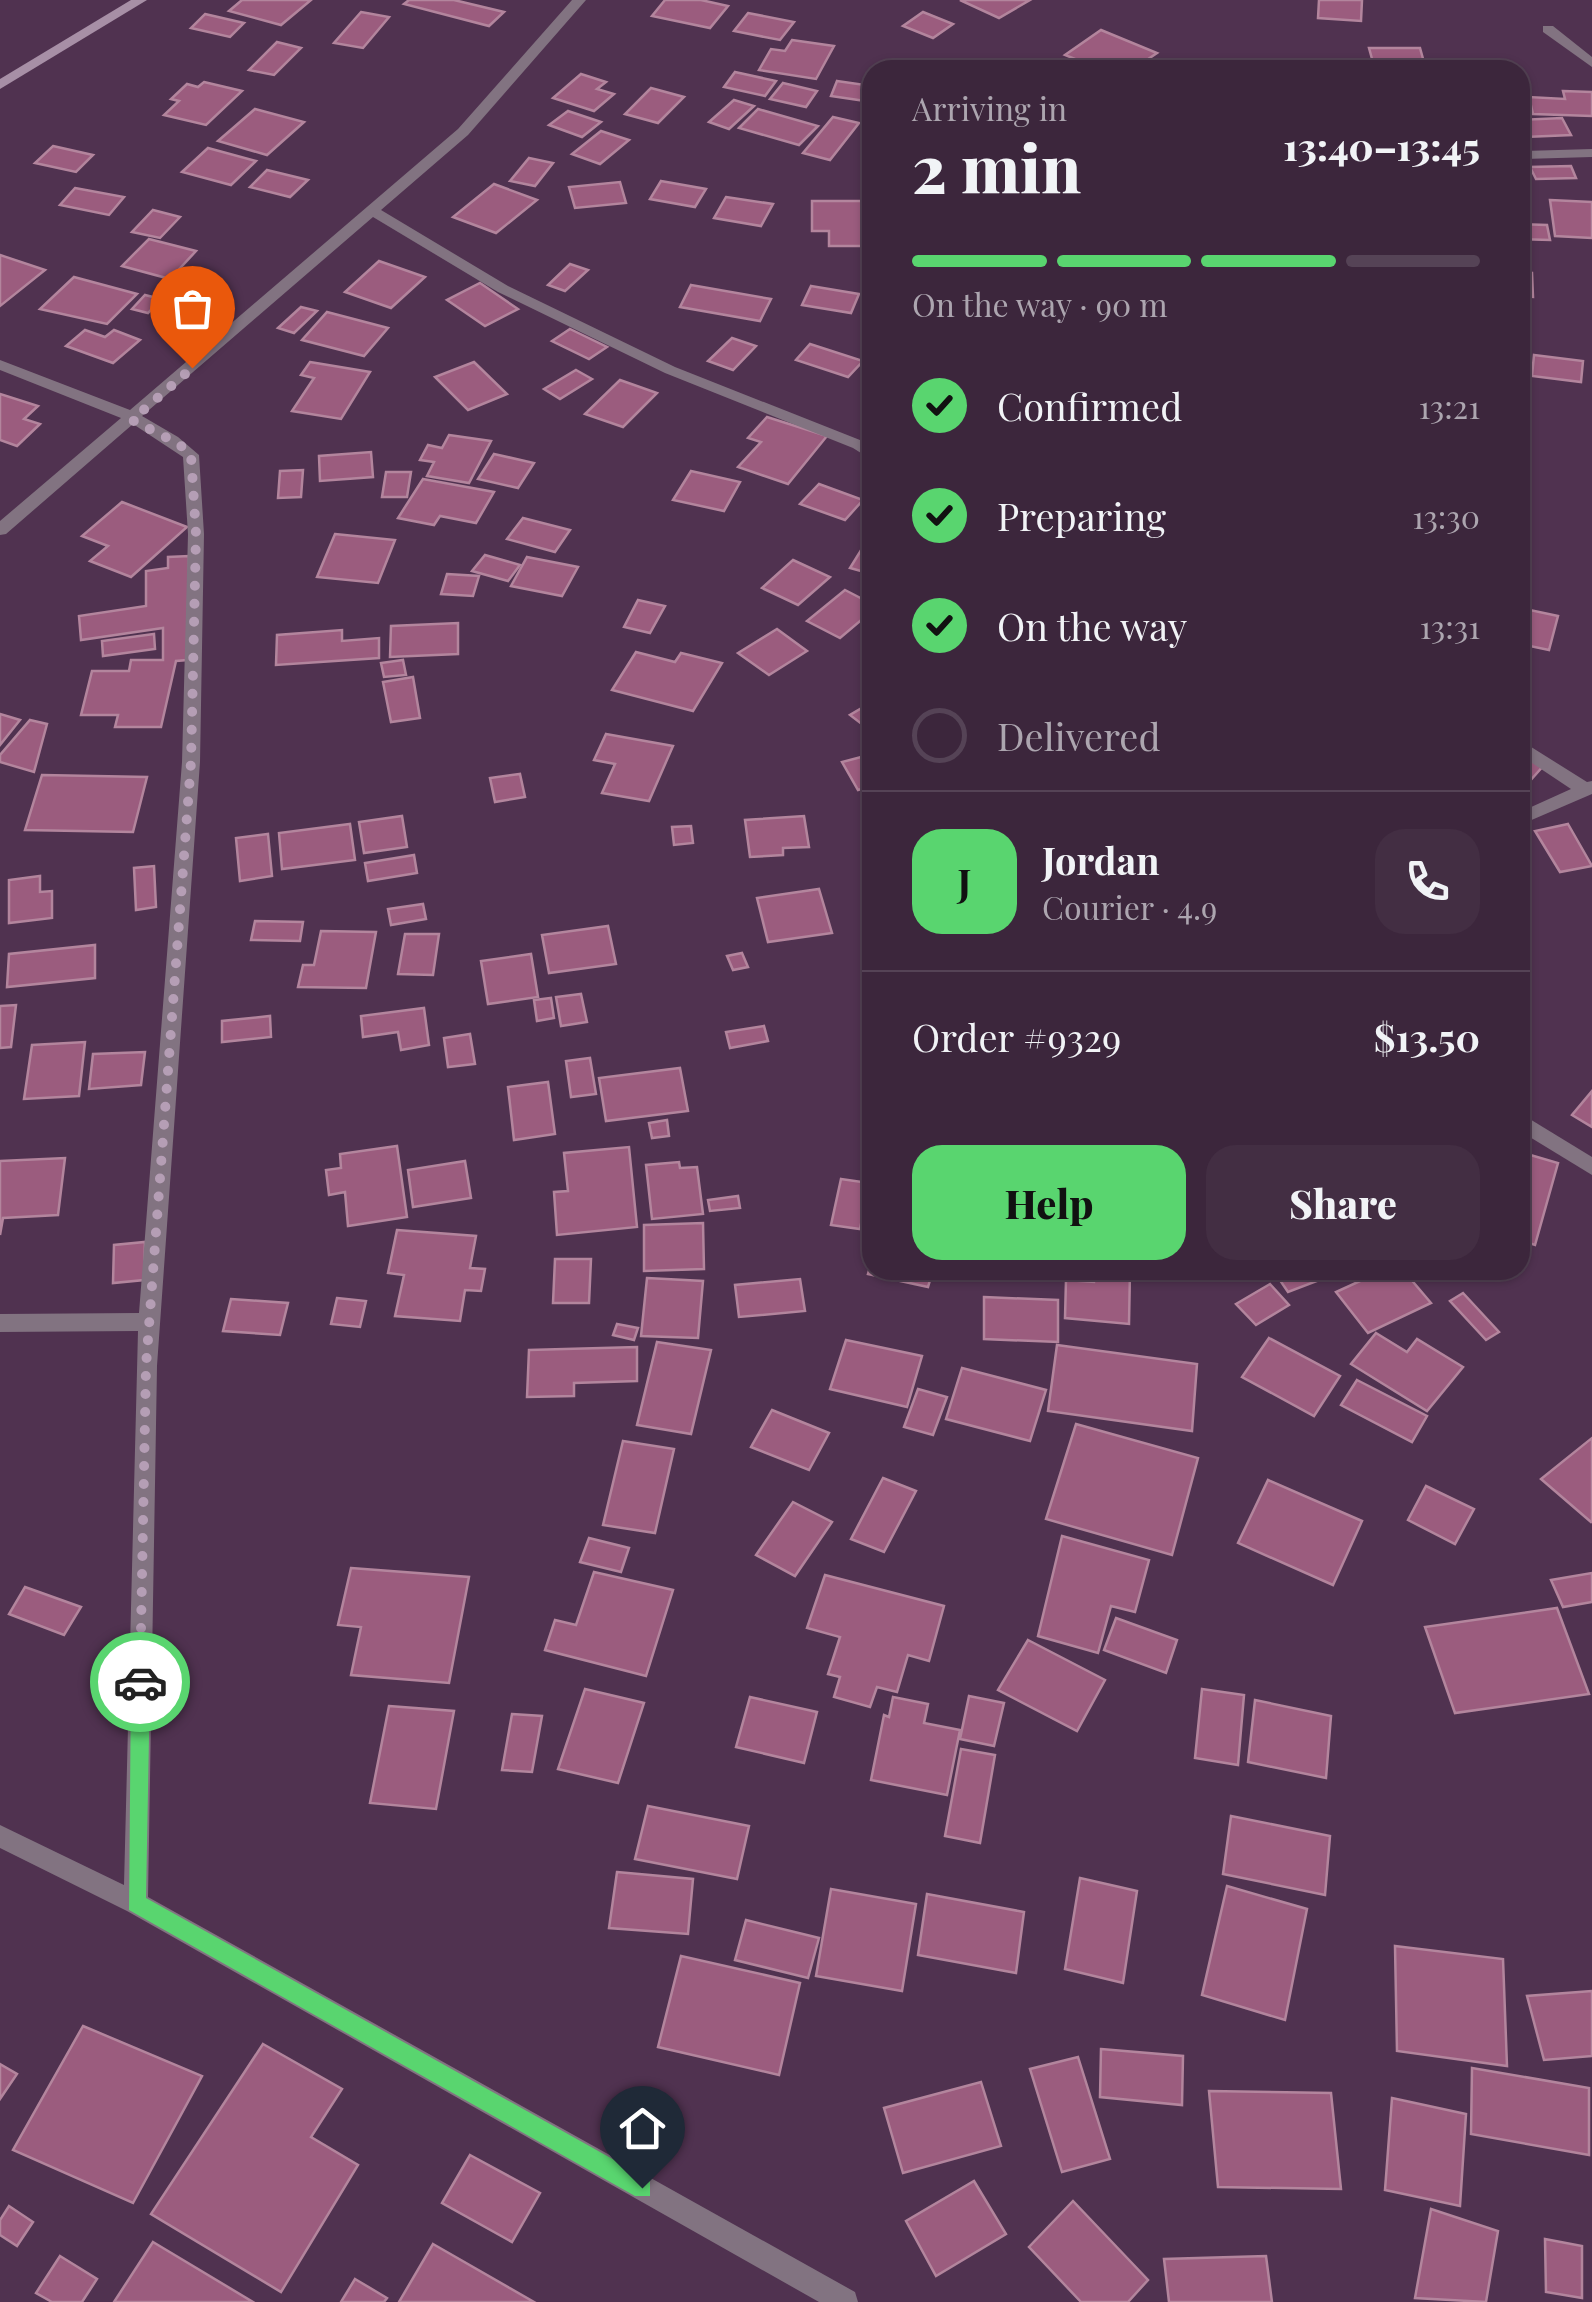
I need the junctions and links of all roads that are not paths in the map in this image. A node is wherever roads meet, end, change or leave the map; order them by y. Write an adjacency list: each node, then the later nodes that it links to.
1 (140, 0): 5 (street)
2 (579, 0): 8 (street)
3 (1548, 29): 4 (street)
4 (1592, 63)
5 (0, 85)
6 (1592, 153): 7 (street)
7 (1530, 155)
8 (372, 210): 10 (street); 11 (street)
9 (0, 365): 10 (street)
10 (132, 420): 12 (street); 18 (street)
11 (862, 447)
12 (0, 530)
13 (1530, 752): 14 (street)
14 (1589, 788): 15 (street)
15 (1530, 815)
16 (1530, 1127): 17 (street)
17 (1592, 1166)
18 (150, 1322): 19 (street); 21 (street)
19 (0, 1323)
20 (0, 1836): 21 (street)
21 (136, 1903): 22 (street)
22 (845, 2302)

